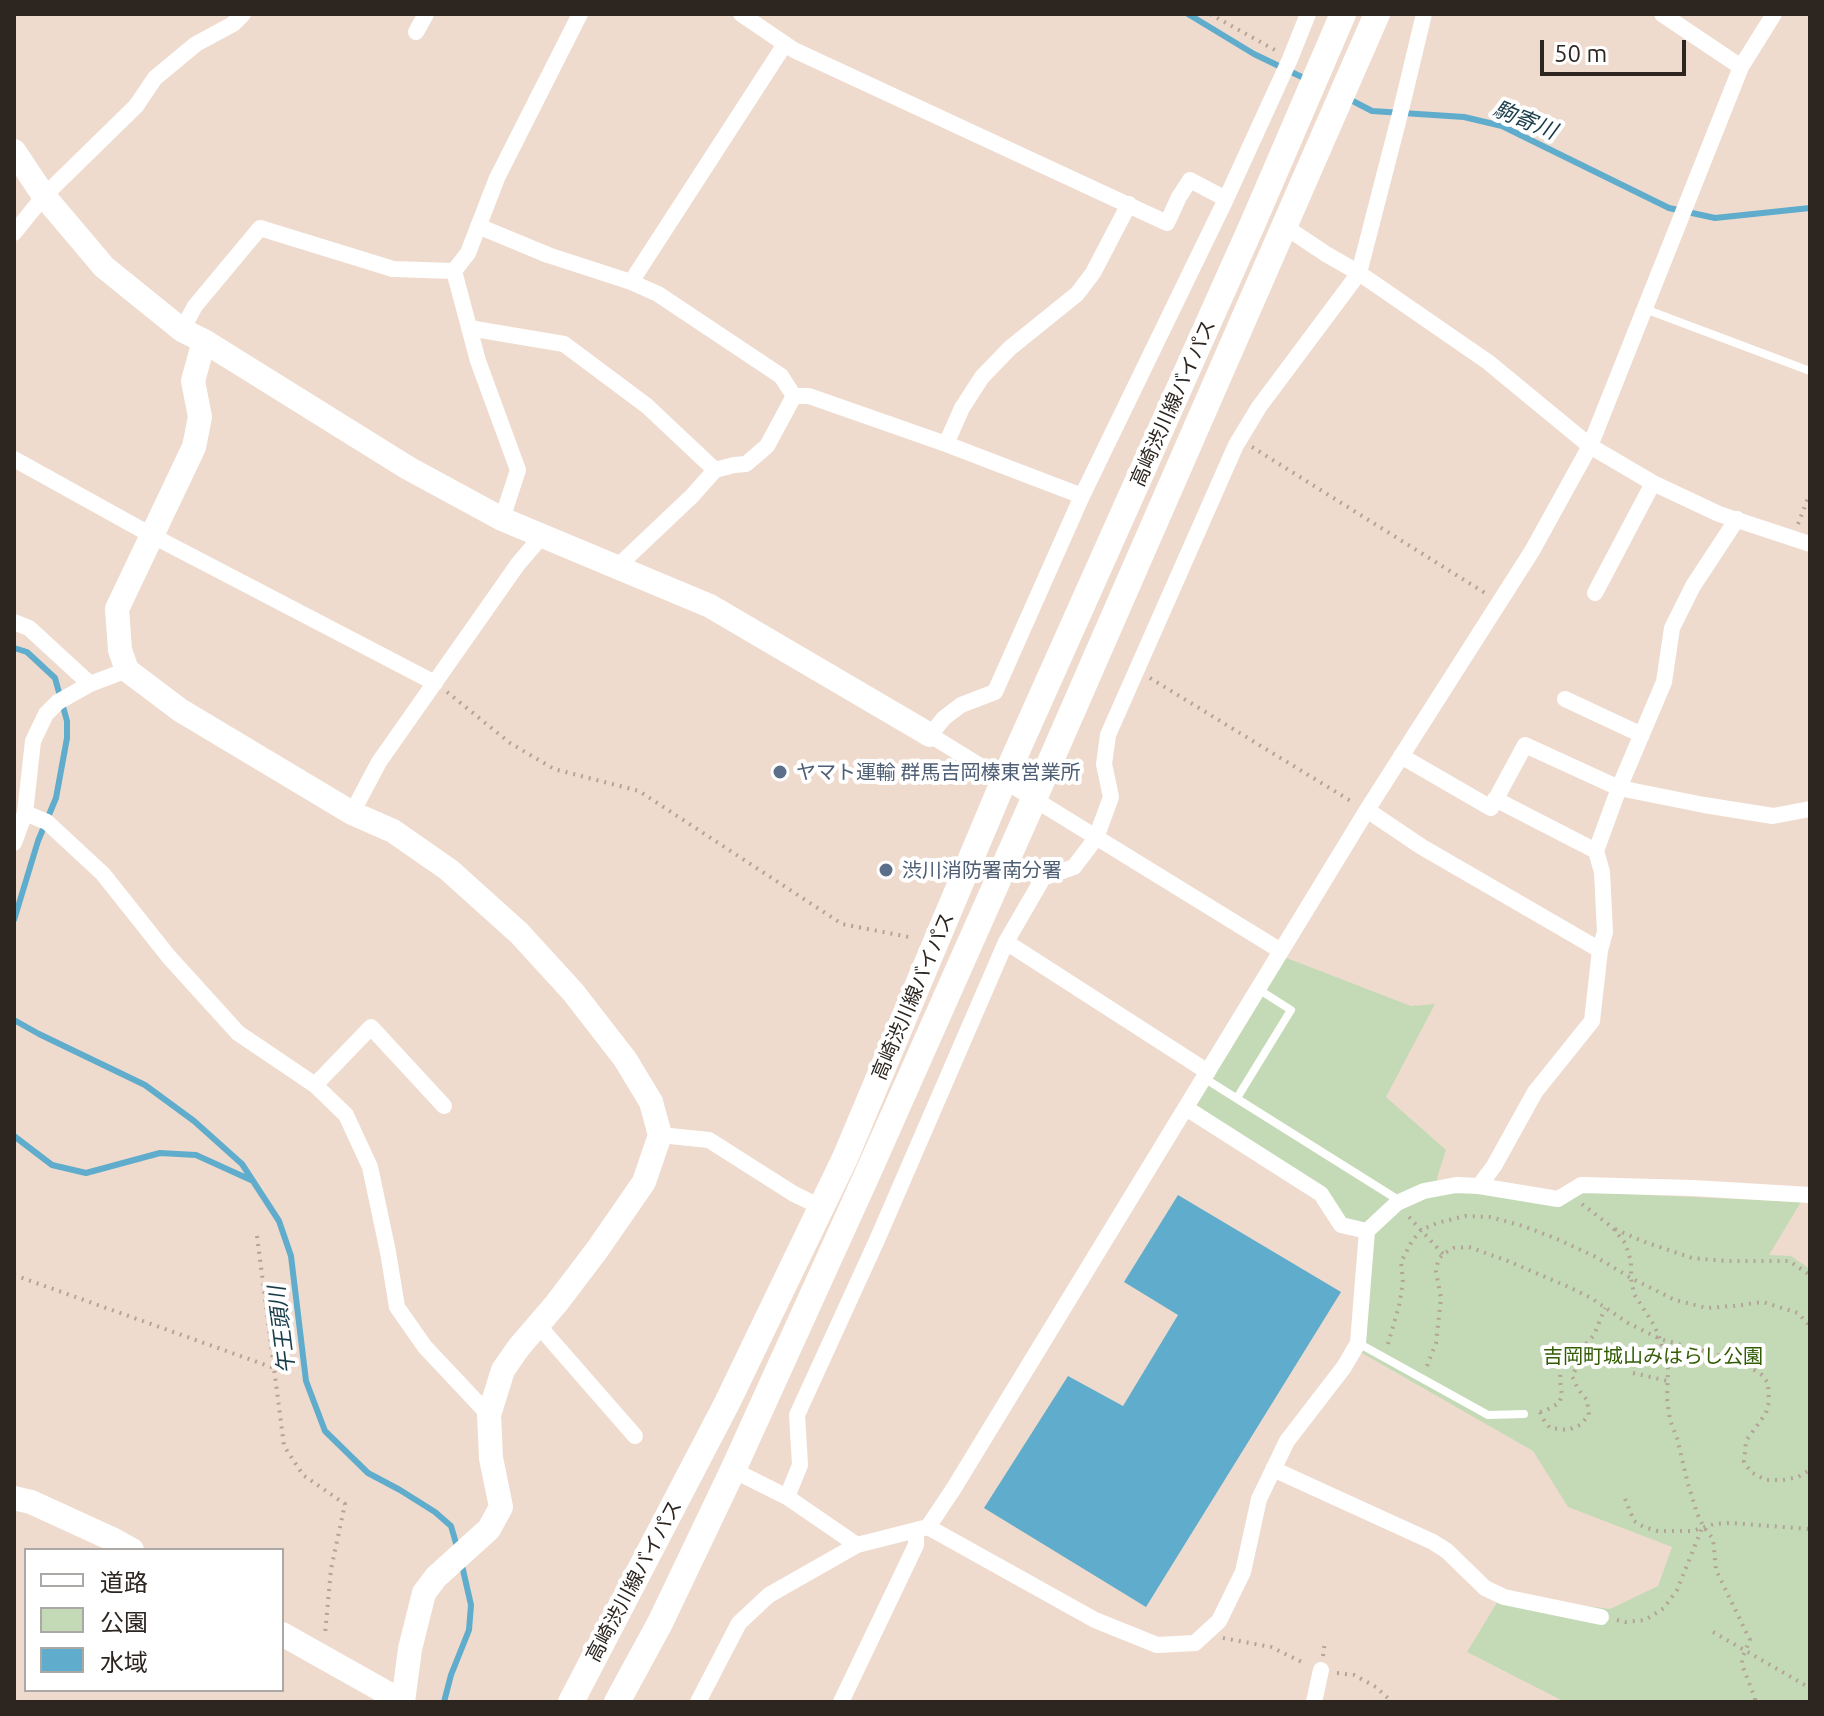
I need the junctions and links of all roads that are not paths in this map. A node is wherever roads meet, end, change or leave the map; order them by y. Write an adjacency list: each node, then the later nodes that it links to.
1 (243, 14): 15 (street)
2 (426, 14): 11 (street)
3 (580, 14): 18 (street)
4 (741, 14): 12 (street)
5 (1308, 14): 16 (street)
6 (1343, 14): 51 (main road, 高崎渋川線バイパス)
7 (1377, 14): 19 (main road, 高崎渋川線バイパス)
8 (1424, 14): 22 (street)
9 (1662, 14): 13 (street)
10 (1774, 14): 13 (street)
11 (416, 32)
12 (785, 44): 17 (street); 23 (street)
13 (1741, 67): 24 (street)
14 (14, 151): 15 (street)
15 (44, 196): 20 (street); 26 (street)
16 (1226, 199): 17 (street); 35 (street)
17 (1129, 204): 30 (street)
18 (478, 226): 21 (street); 23 (street)
19 (1284, 226): 22 (street); 53 (main road, 高崎渋川線バイパス)
20 (14, 233)
21 (454, 271): 25 (street); 26 (street)
22 (1359, 273): 31 (street); 59 (street)
23 (631, 282): 29 (street)
24 (1644, 309): 28 (lane); 31 (street)
25 (469, 328): 33 (street); 36 (street)
26 (182, 330): 27 (street)
27 (204, 341): 36 (street); 38 (street)
28 (1810, 371)
29 (794, 396): 30 (street); 33 (street)
30 (946, 444): 35 (street)
31 (1590, 446): 34 (street); 50 (street)
32 (14, 459): 38 (street)
33 (715, 470): 41 (street)
34 (1653, 483): 37 (street); 42 (street)
35 (1082, 496): 48 (street)
36 (502, 519): 39 (street)
37 (1737, 519): 40 (street); 49 (street)
38 (151, 535): 44 (street); 45 (street)
39 (542, 536): 41 (street); 45 (street)
40 (1810, 544)
41 (617, 567): 48 (street)
42 (1595, 593)
43 (14, 622): 46 (street)
44 (127, 670): 46 (street); 58 (street)
45 (435, 683): 58 (street)
46 (90, 684): 57 (street)
47 (1565, 699): 49 (street)
48 (930, 735): 51 (street)
49 (1642, 735): 52 (street)
50 (1401, 756): 54 (street); 56 (street)
51 (1004, 780): 53 (street); 75 (main road, 高崎渋川線バイパス)
52 (1619, 788): 54 (street); 55 (street); 61 (street)
53 (1034, 799): 59 (street); 83 (main road, 高崎渋川線バイパス)
54 (1495, 799): 61 (street)
55 (1810, 809)
56 (1367, 810): 63 (street); 64 (street)
57 (25, 813): 60 (street); 67 (street)
58 (352, 813): 71 (street)
59 (1096, 838): 62 (street); 64 (street)
60 (14, 843)
61 (1596, 851): 63 (street)
62 (1006, 942): 66 (street); 84 (street)
63 (1600, 950): 72 (street)
64 (1281, 951): 65 (street)
65 (1258, 989): 66 (street); 68 (lane)
66 (1206, 1075): 68 (lane); 70 (street)
67 (315, 1085): 69 (street); 80 (street)
68 (1237, 1098): 74 (lane)
69 (444, 1106)
70 (1186, 1108): 76 (street); 86 (street)
71 (660, 1135): 75 (street); 77 (street)
72 (1479, 1186): 73 (street); 74 (street)
73 (1810, 1195)
74 (1399, 1202): 76 (street)
75 (821, 1207): 93 (main road, 高崎渋川線バイパス)
76 (1367, 1231): 78 (street)
77 (538, 1325): 80 (street); 81 (street)
78 (1358, 1343): 79 (lane); 82 (street)
79 (1524, 1414)
80 (489, 1415): 92 (street)
81 (635, 1436)
82 (1273, 1469): 86 (street); 89 (street)
83 (733, 1470): 84 (street); 94 (main road, 高崎渋川線バイパス)
84 (787, 1497): 87 (street)
85 (14, 1498): 88 (street)
86 (922, 1529): 87 (street); 96 (street)
87 (857, 1545): 95 (street)
88 (128, 1548)
89 (1601, 1617)
90 (284, 1635): 92 (street)
91 (1321, 1670): 97 (street)
92 (403, 1702)
93 (571, 1702)
94 (617, 1702)
95 (698, 1702)
96 (841, 1702)
97 (1314, 1702)

